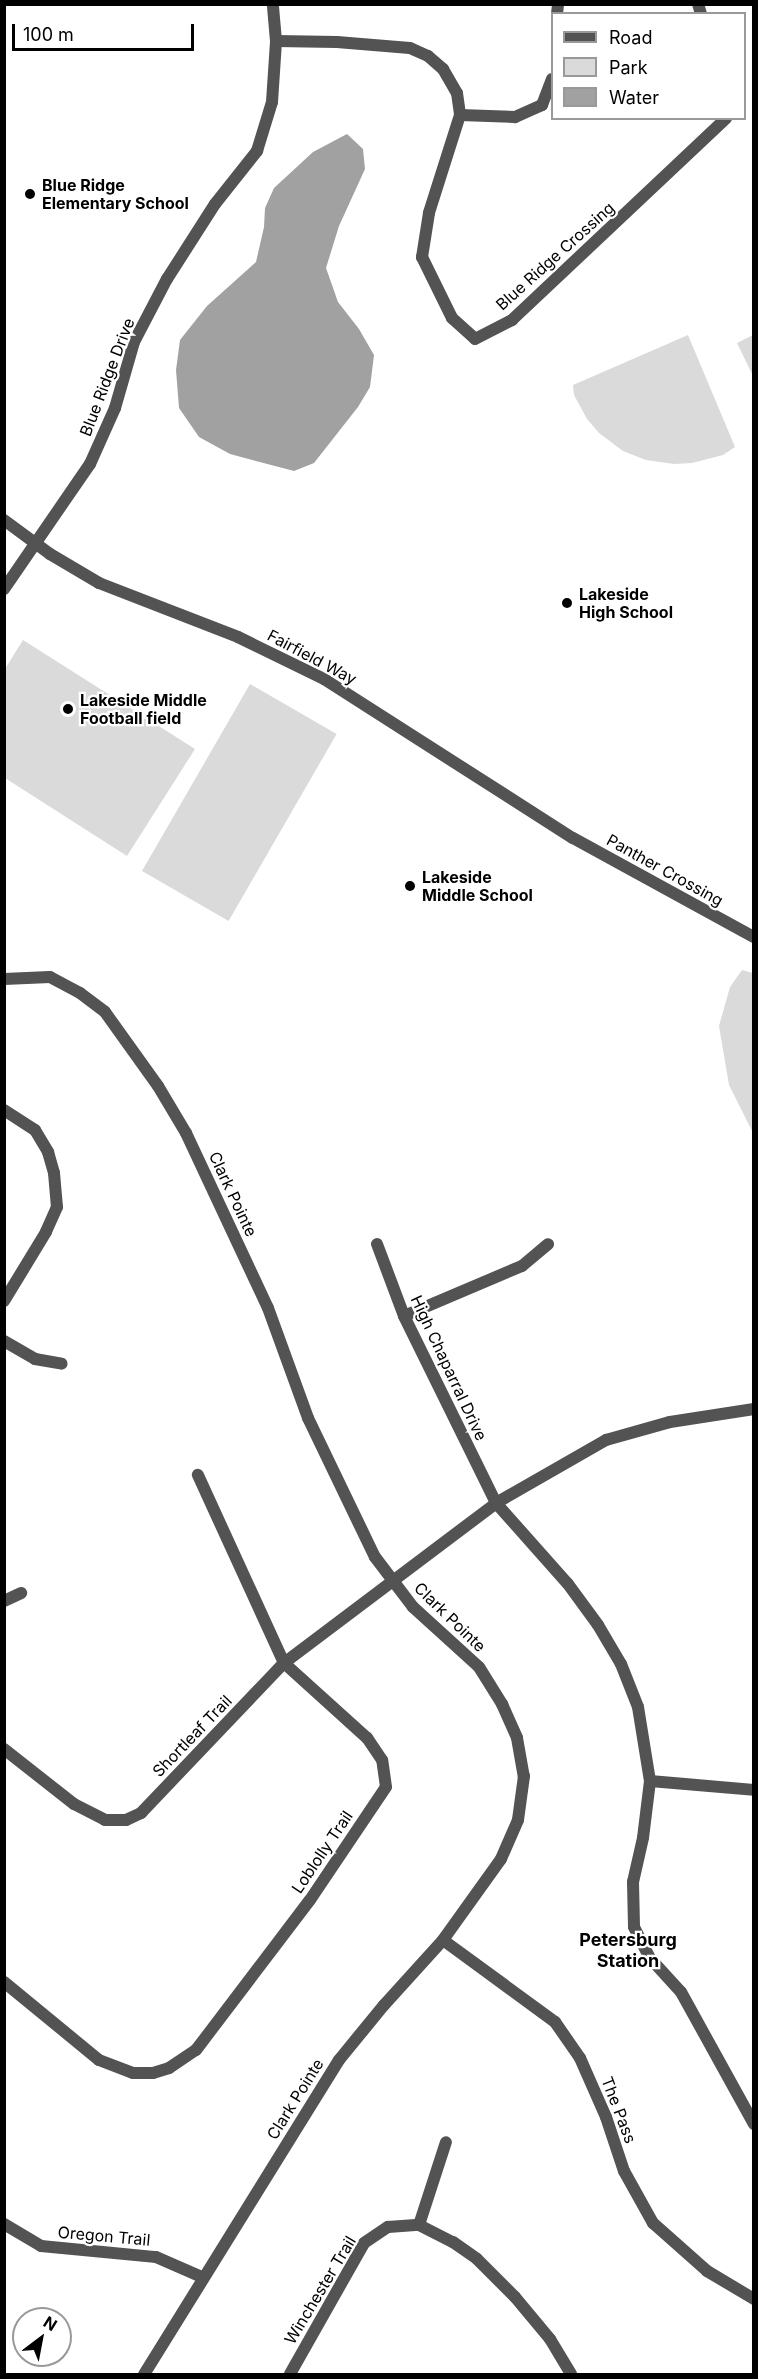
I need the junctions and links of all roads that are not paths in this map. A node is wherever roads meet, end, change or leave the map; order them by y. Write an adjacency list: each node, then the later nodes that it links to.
1 (273, 4): 2 (street, Blue Ridge Drive)
2 (276, 41): 4 (street); 7 (street, Blue Ridge Drive)
3 (551, 82): 4 (street)
4 (460, 115): 5 (street, Blue Ridge Crossing)
5 (724, 120)
6 (4, 520): 7 (street, Fairfield Way)
7 (37, 543): 8 (street, Blue Ridge Drive); 9 (street, Fairfield Way)
8 (4, 589)
9 (592, 849): 10 (street, Panther Crossing)
10 (753, 937)
11 (4, 979): 22 (street, Clark Pointe)
12 (4, 1110): 15 (street)
13 (377, 1244): 16 (street, High Chaparral Drive)
14 (548, 1244): 16 (street)
15 (4, 1301)
16 (404, 1316): 21 (street, High Chaparral Drive)
17 (4, 1341): 18 (street)
18 (62, 1364)
19 (753, 1410): 21 (street)
20 (198, 1474): 25 (street, Loblolly Trail)
21 (496, 1503): 22 (street); 27 (street, High Chaparral Drive)
22 (392, 1583): 25 (street, Shortleaf Trail); 29 (street, Clark Pointe)
23 (21, 1593): 24 (street)
24 (4, 1601)
25 (284, 1663): 26 (street, Shortleaf Trail); 30 (street, Loblolly Trail)
26 (4, 1749)
27 (650, 1781): 28 (street); 31 (street, High Chaparral Drive)
28 (753, 1790)
29 (443, 1940): 35 (street, Clark Pointe); 36 (street, The Pass)
30 (4, 1982)
31 (753, 2124)
32 (446, 2142): 34 (street)
33 (4, 2224): 35 (street, Oregon Trail)
34 (419, 2224): 38 (street, Winchester Trail); 39 (street)
35 (202, 2277): 37 (street, Clark Pointe)
36 (753, 2299)
37 (144, 2374)
38 (290, 2374)
39 (571, 2374)

